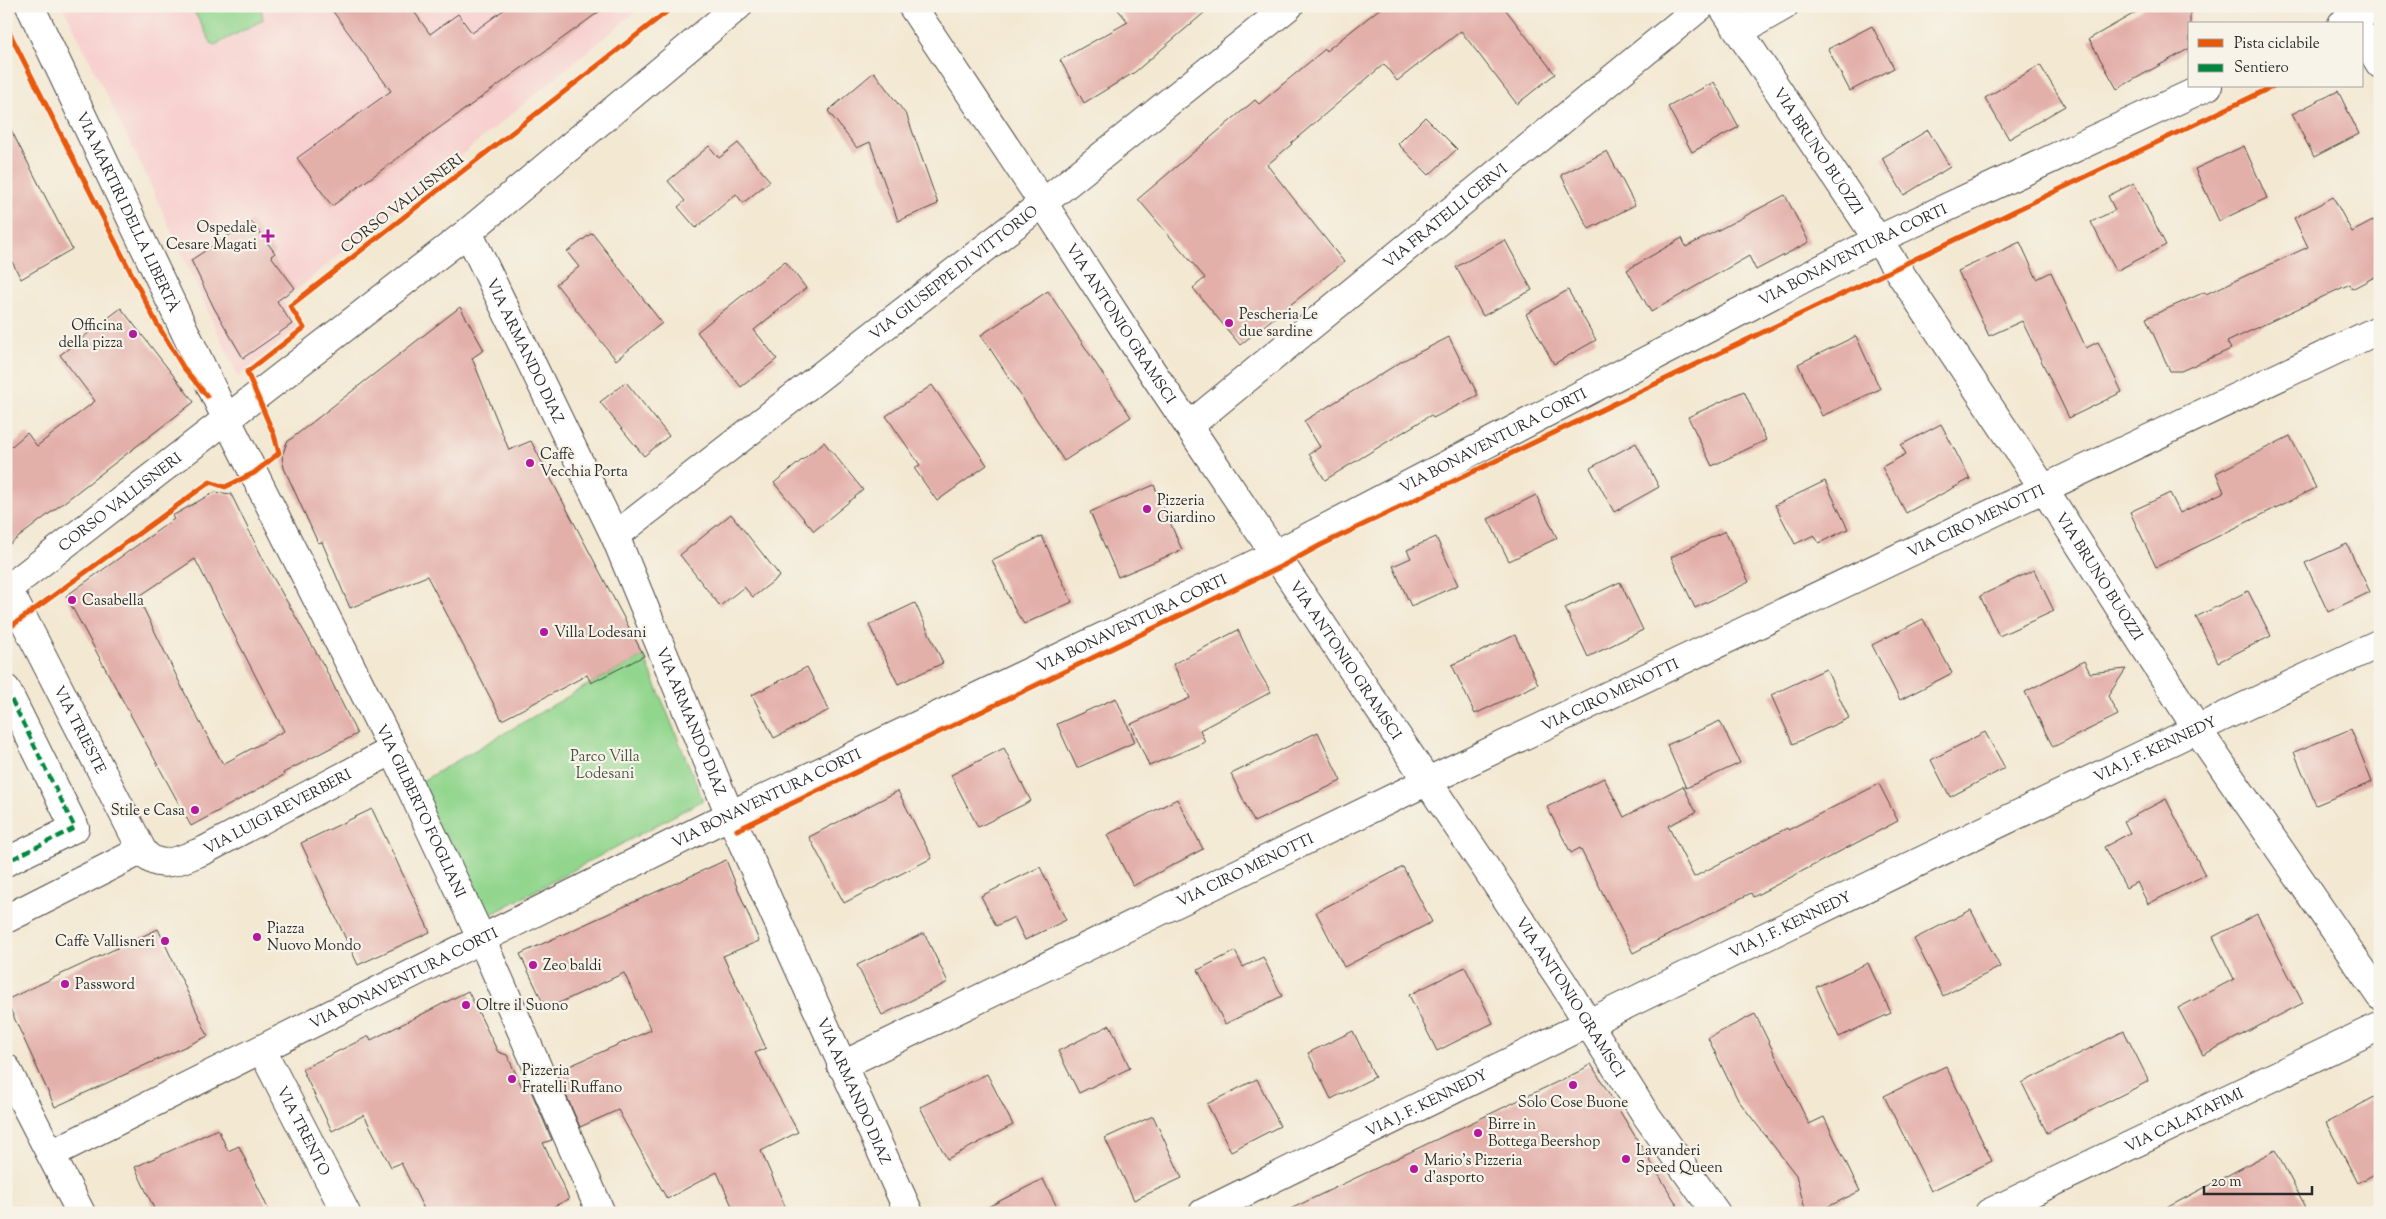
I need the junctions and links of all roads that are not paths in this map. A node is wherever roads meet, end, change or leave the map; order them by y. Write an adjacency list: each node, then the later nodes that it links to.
1 (30, 6): 18 (street, VIA MARTIRI DELLA LIBERTÀ)
2 (738, 6): 15 (street, CORSO VALLISNERI)
3 (912, 6): 14 (street, VIA ANTONIO GRAMSCI)
4 (1289, 6): 14 (street, VIA GIUSEPPE DI VITTORIO)
5 (1701, 6): 19 (street, VIA FRATELLI CERVI)
6 (1722, 6): 10 (street, VIA BRUNO BUOZZI)
7 (1784, 6): 10 (street)
8 (2379, 6): 9 (street)
9 (2351, 22)
10 (1740, 31): 16 (street, VIA BRUNO BUOZZI)
11 (2364, 41): 12 (street)
12 (2380, 64)
13 (2204, 88): 16 (street, VIA BONAVENTURA CORTI)
14 (1043, 203): 19 (street, VIA ANTONIO GRAMSCI); 21 (street, VIA GIUSEPPE DI VITTORIO)
15 (468, 232): 18 (street, CORSO VALLISNERI); 21 (street, VIA ARMANDO DIAZ)
16 (1877, 240): 20 (street, VIA BRUNO BUOZZI); 22 (street, VIA BONAVENTURA CORTI)
17 (2380, 329): 20 (street, VIA CIRO MENOTTI)
18 (226, 418): 23 (street, CORSO VALLISNERI); 27 (street, VIA GILBERTO FOGLIANI)
19 (1190, 426): 22 (street, VIA ANTONIO GRAMSCI)
20 (2044, 489): 26 (street, VIA BRUNO BUOZZI); 28 (street, VIA CIRO MENOTTI)
21 (614, 536): 29 (street, VIA ARMANDO DIAZ)
22 (1276, 554): 28 (street, VIA ANTONIO GRAMSCI); 29 (street, VIA BONAVENTURA CORTI)
23 (7, 590): 30 (street, VIA TRIESTE)
24 (2380, 643): 26 (street, VIA J. F. KENNEDY)
25 (6, 689): 31 (street)
26 (2197, 729): 34 (street, VIA BRUNO BUOZZI); 35 (street, VIA J. F. KENNEDY)
27 (393, 750): 30 (street, VIA LUIGI REVERBERI); 33 (street, VIA GILBERTO FOGLIANI)
28 (1428, 781): 35 (street, VIA ANTONIO GRAMSCI); 38 (street, VIA CIRO MENOTTI)
29 (730, 814): 33 (street, VIA BONAVENTURA CORTI); 38 (street, VIA ARMANDO DIAZ)
30 (150, 856): 32 (street, VIA LUIGI REVERBERI)
31 (6, 862)
32 (6, 919)
33 (481, 938): 37 (street, VIA BONAVENTURA CORTI); 43 (street, VIA GILBERTO FOGLIANI)
34 (2380, 996)
35 (1589, 1022): 45 (street, VIA J. F. KENNEDY); 46 (street, VIA ANTONIO GRAMSCI)
36 (2380, 1026): 47 (street, VIA CALATAFIMI)
37 (262, 1050): 40 (street, VIA BONAVENTURA CORTI); 42 (street, VIA TRENTO)
38 (841, 1066): 44 (street, VIA ARMANDO DIAZ)
39 (6, 1068): 40 (street)
40 (51, 1154): 41 (street)
41 (81, 1213)
42 (346, 1213)
43 (601, 1213)
44 (909, 1213)
45 (1203, 1213)
46 (1716, 1213)
47 (1989, 1213)

